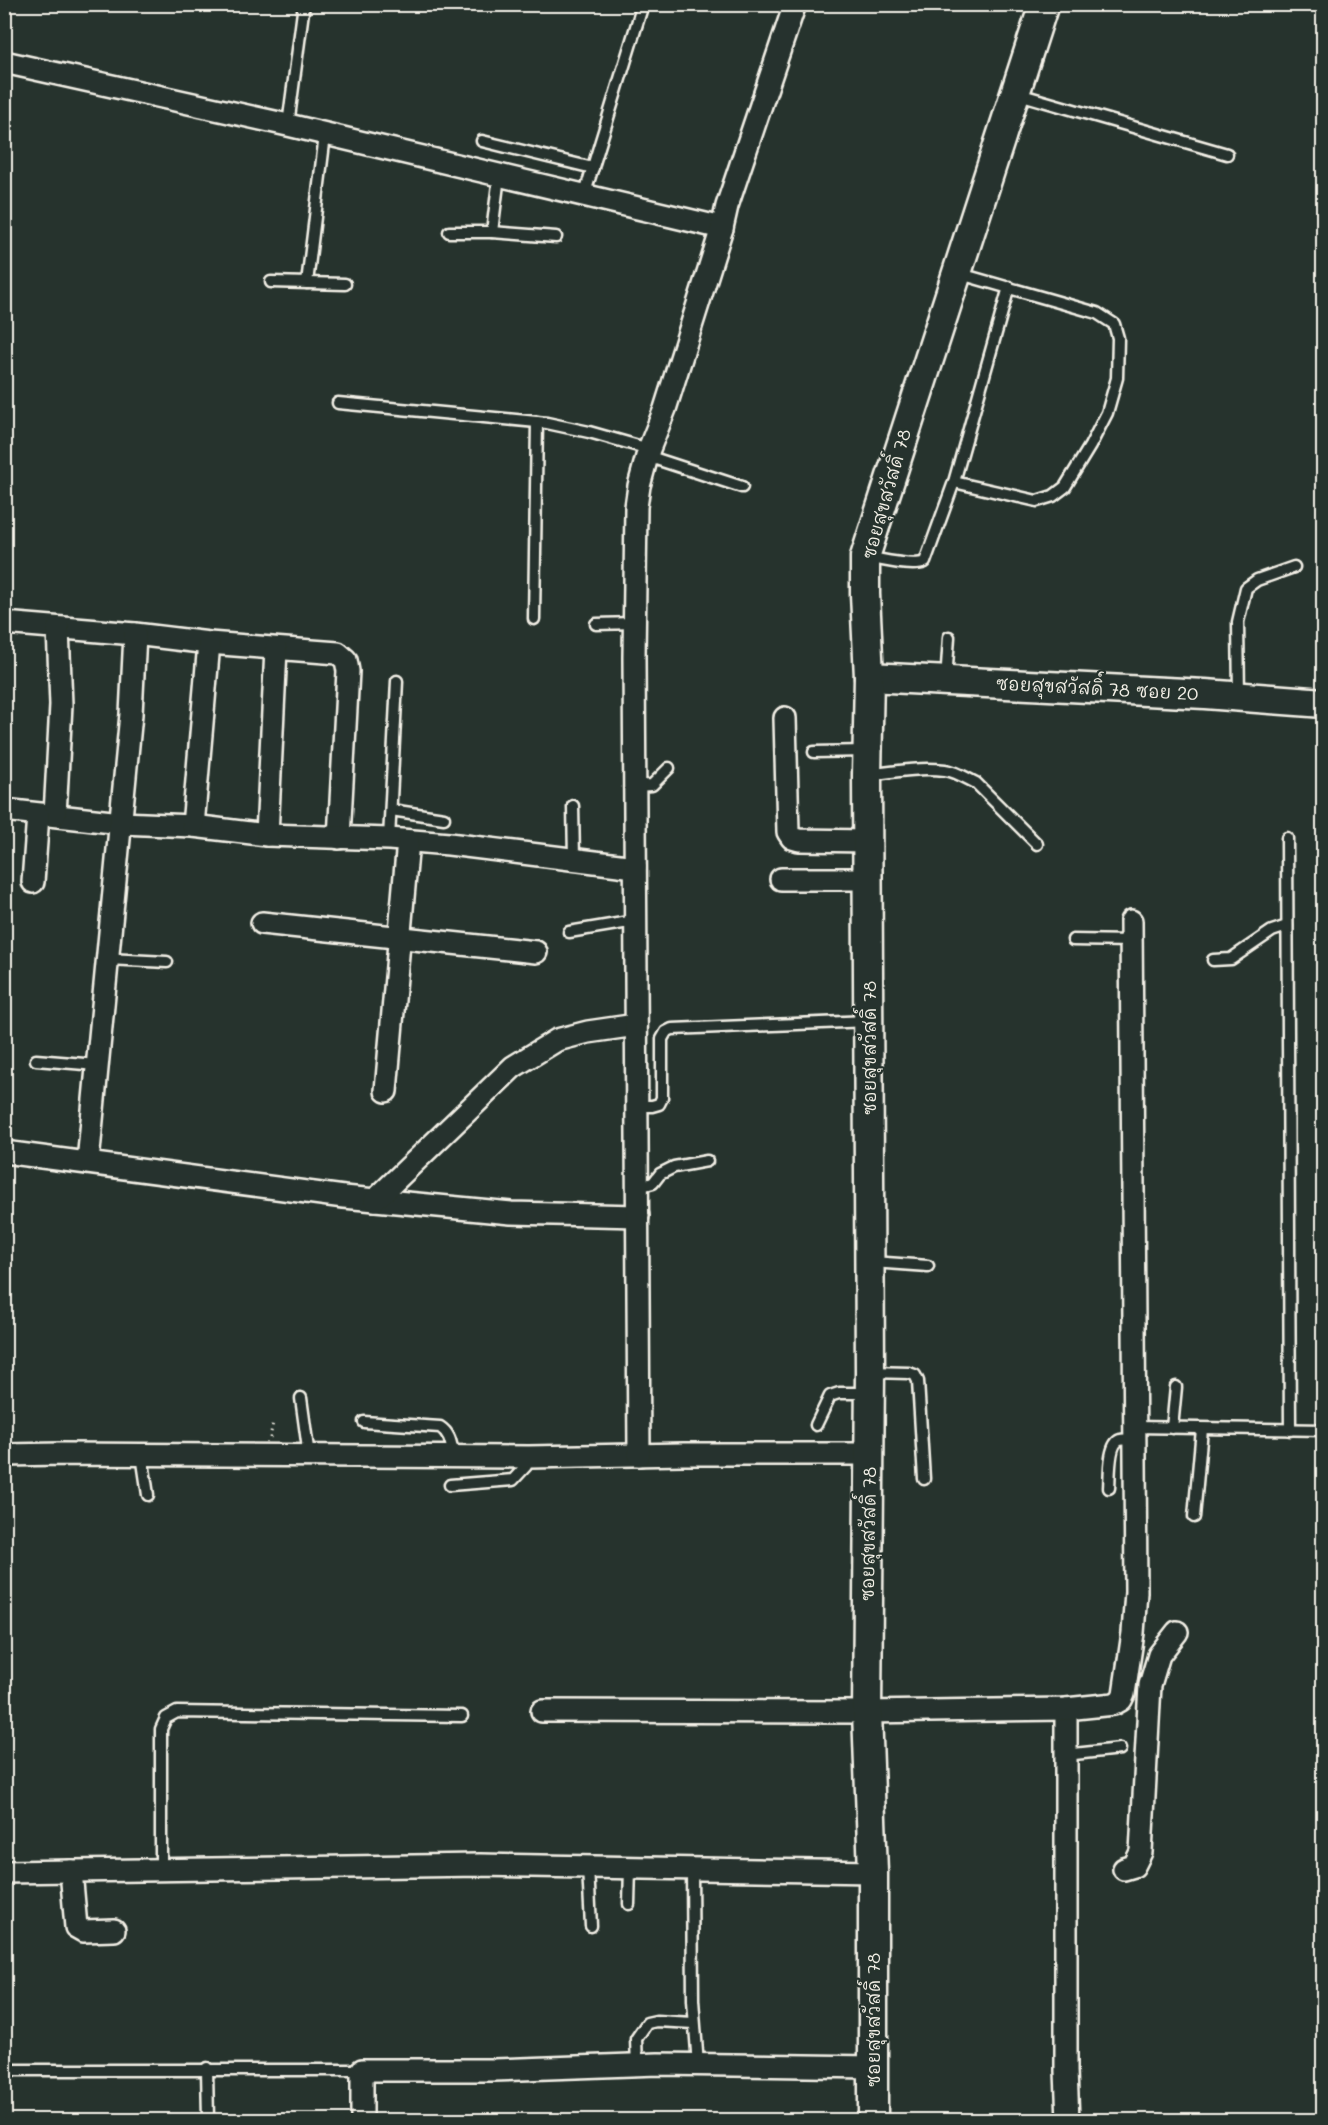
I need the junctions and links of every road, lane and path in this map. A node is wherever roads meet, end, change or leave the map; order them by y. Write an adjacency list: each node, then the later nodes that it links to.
1 (304, 4): 7 (lane)
2 (643, 4): 11 (lane)
3 (795, 4): 14 (street)
4 (1044, 4): 6 (street, ซอยสุขสวัสดิ์ 78)
5 (4, 62): 7 (street)
6 (1015, 93): 10 (lane); 18 (street, ซอยสุขสวัสดิ์ 78)
7 (288, 125): 8 (street)
8 (325, 135): 12 (street); 20 (lane)
9 (482, 141): 11 (lane)
10 (1227, 154)
11 (593, 168): 13 (lane)
12 (499, 176): 13 (street); 16 (lane)
13 (584, 196): 14 (street)
14 (722, 228): 25 (street)
15 (449, 232): 16 (lane)
16 (492, 232): 17 (lane)
17 (556, 237)
18 (956, 273): 22 (lane); 28 (street, ซอยสุขสวัสดิ์ 78)
19 (271, 282): 20 (lane)
20 (307, 283): 21 (lane)
21 (345, 284)
22 (1009, 287): 26 (lane); 26 (lane)
23 (338, 403): 24 (lane)
24 (537, 422): 25 (lane); 30 (lane)
25 (648, 452): 27 (lane); 32 (street)
26 (954, 482): 28 (lane)
27 (742, 487)
28 (865, 557): 39 (street, ซอยสุขสวัสดิ์ 78)
29 (1294, 567): 42 (lane)
30 (534, 619)
31 (4, 623): 34 (street)
32 (634, 623): 33 (lane); 48 (street)
33 (596, 624)
34 (58, 628): 35 (street); 52 (street)
35 (135, 634): 37 (street); 54 (street)
36 (949, 637): 41 (lane)
37 (209, 644): 38 (street); 55 (street)
38 (276, 650): 56 (street); 57 (street)
39 (869, 677): 41 (street, ซอยสุขสวัสดิ์ 78 ซอย 20); 46 (street, ซอยสุขสวัสดิ์ 78)
40 (397, 681): 51 (lane)
41 (946, 681): 42 (street, ซอยสุขสวัสดิ์ 78 ซอย 20)
42 (1239, 696): 43 (street, ซอยสุขสวัสดิ์ 78 ซอย 20)
43 (1323, 702)
44 (785, 718): 60 (street)
45 (814, 752): 46 (lane)
46 (867, 763): 60 (street, ซอยสุขสวัสดิ์ 78); 61 (lane)
47 (669, 768): 48 (lane)
48 (635, 786): 63 (street)
49 (573, 806): 62 (lane)
50 (4, 810): 52 (street)
51 (391, 810): 53 (lane); 59 (lane)
52 (46, 815): 54 (street); 66 (street)
53 (444, 818)
54 (121, 823): 55 (street); 75 (street)
55 (193, 826): 56 (street)
56 (267, 835): 57 (street)
57 (339, 838): 59 (street)
58 (1287, 838): 69 (lane)
59 (398, 840): 62 (street); 72 (street)
60 (868, 841): 65 (street, ซอยสุขสวัสดิ์ 78)
61 (1036, 844)
62 (574, 859): 63 (street)
63 (635, 867): 67 (street)
64 (781, 879): 65 (street)
65 (868, 879): 78 (street, ซอยสุขสวัสดิ์ 78)
66 (33, 882)
67 (635, 921): 71 (lane); 79 (street)
68 (262, 923): 72 (street)
69 (1287, 926): 76 (lane); 99 (lane)
70 (1131, 931): 73 (lane); 101 (street)
71 (568, 932)
72 (398, 938): 74 (street); 82 (street)
73 (1073, 940)
74 (536, 952)
75 (108, 959): 77 (lane); 81 (street)
76 (1214, 960)
77 (167, 962)
78 (869, 1020): 83 (lane); 90 (street, ซอยสุขสวัสดิ์ 78)
79 (636, 1025): 83 (street); 88 (street)
80 (36, 1060): 81 (lane)
81 (97, 1065): 86 (street)
82 (386, 1091)
83 (636, 1106): 87 (street)
84 (4, 1152): 86 (street)
85 (707, 1161): 87 (lane)
86 (88, 1162): 88 (street)
87 (638, 1187): 89 (street)
88 (375, 1200): 89 (street)
89 (638, 1216): 105 (street)
90 (870, 1262): 91 (lane); 92 (street, ซอยสุขสวัสดิ์ 78)
91 (928, 1266)
92 (870, 1382): 96 (lane); 102 (street, ซอยสุขสวัสดิ์ 78); 109 (lane)
93 (1176, 1386): 97 (lane)
94 (301, 1398): 106 (lane)
95 (364, 1422): 107 (lane)
96 (816, 1425)
97 (1172, 1428): 98 (lane); 101 (lane)
98 (1202, 1429): 99 (lane); 113 (lane)
99 (1290, 1430): 100 (lane)
100 (1323, 1430)
101 (1135, 1434): 111 (lane); 115 (street)
102 (869, 1454): 105 (street); 119 (street, ซอยสุขสวัสดิ์ 78)
103 (4, 1455): 104 (street)
104 (142, 1455): 106 (street); 112 (lane)
105 (639, 1455): 108 (street)
106 (309, 1456): 107 (street)
107 (454, 1457): 108 (street)
108 (530, 1457): 110 (lane)
109 (924, 1479)
110 (450, 1485)
111 (1109, 1488)
112 (148, 1495)
113 (1194, 1517)
114 (1177, 1632): 117 (street)
115 (1121, 1700): 116 (street); 117 (street)
116 (1066, 1709): 119 (street); 122 (street)
117 (1148, 1709): 127 (street)
118 (542, 1711): 119 (street)
119 (867, 1712): 130 (street, ซอยสุขสวัสดิ์ 78)
120 (462, 1716): 125 (lane)
121 (1120, 1749): 122 (lane)
122 (1065, 1755): 144 (street)
123 (588, 1867): 124 (street); 125 (street); 132 (lane)
124 (630, 1868): 126 (street); 131 (lane)
125 (161, 1869): 128 (street)
126 (692, 1869): 130 (street); 134 (lane)
127 (1124, 1869)
128 (71, 1871): 129 (street); 133 (street)
129 (4, 1872)
130 (873, 1872): 137 (street, ซอยสุขสวัสดิ์ 78)
131 (629, 1904)
132 (591, 1926)
133 (114, 1930)
134 (694, 2023): 135 (lane); 136 (lane)
135 (636, 2065): 136 (street); 140 (street)
136 (698, 2065): 137 (street)
137 (873, 2067): 143 (street, ซอยสุขสวัสดิ์ 78)
138 (207, 2068): 139 (lane); 140 (lane); 141 (lane)
139 (4, 2070)
140 (362, 2070): 142 (street)
141 (208, 2121)
142 (362, 2121)
143 (873, 2121)
144 (1068, 2121)

